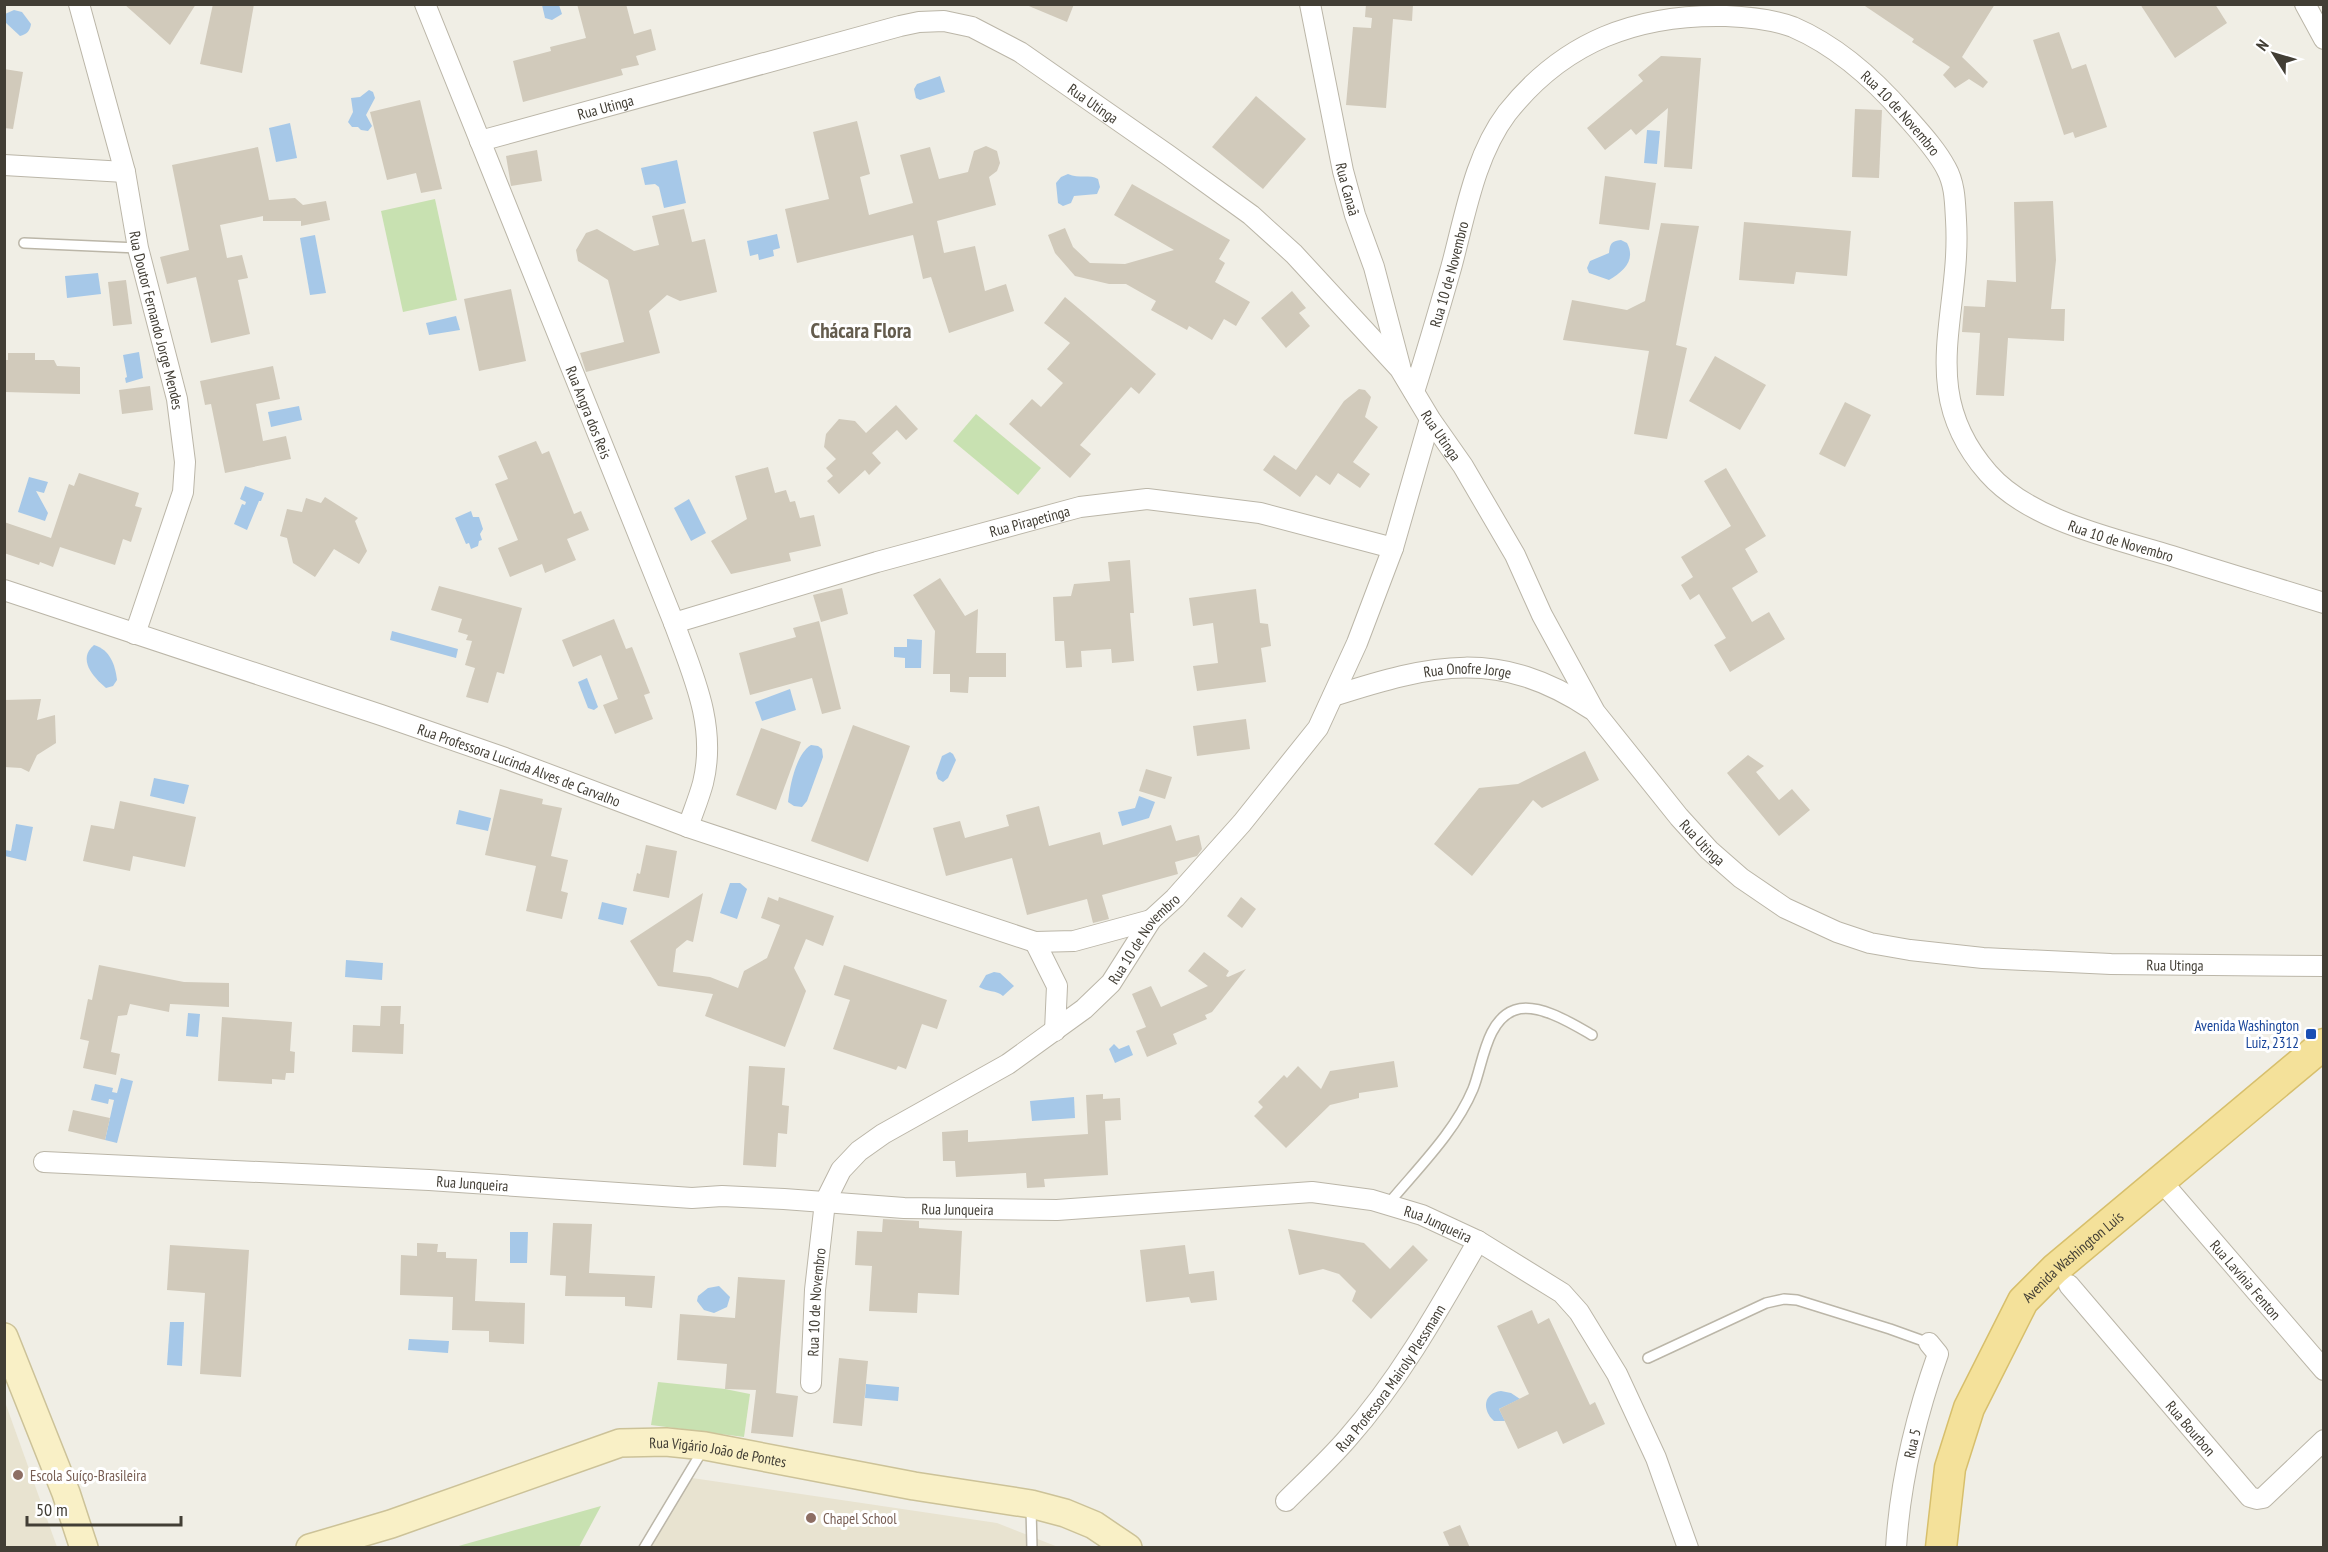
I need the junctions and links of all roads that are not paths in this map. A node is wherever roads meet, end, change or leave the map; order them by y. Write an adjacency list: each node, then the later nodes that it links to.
1 (80, 4): 8 (street, Rua Doutor Fernando Jorge Mendes)
2 (425, 4): 6 (street, Rua Angra dos Reis)
3 (1310, 4): 11 (street, Rua Canaã)
4 (2305, 4): 5 (street)
5 (2324, 39)
6 (480, 141): 11 (street, Rua Utinga); 17 (street, Rua Angra dos Reis)
7 (4, 165): 8 (street)
8 (125, 172): 10 (street, Rua Doutor Fernando Jorge Mendes)
9 (24, 243): 10 (lane)
10 (138, 248): 18 (street, Rua Doutor Fernando Jorge Mendes)
11 (1400, 369): 12 (street, Rua Utinga)
12 (1414, 392): 13 (street, Rua Utinga); 16 (street, Rua 10 de Novembro)
13 (1430, 419): 14 (street, Rua 10 de Novembro); 20 (street, Rua Utinga)
14 (1393, 548): 17 (street, Rua Pirapetinga); 19 (street, Rua 10 de Novembro)
15 (4, 590): 18 (street, Rua Professora Lucinda Alves de Carvalho)
16 (2324, 603)
17 (674, 623): 21 (street, Rua Angra dos Reis)
18 (135, 634): 21 (street, Rua Professora Lucinda Alves de Carvalho)
19 (1334, 696): 20 (street, Rua Onofre Jorge); 22 (street, Rua 10 de Novembro)
20 (1595, 712): 24 (street, Rua Utinga)
21 (688, 826): 23 (street, Rua Professora Lucinda Alves de Carvalho)
22 (1151, 920): 23 (street, Rua Professora Lucinda Alves de Carvalho); 25 (street, Rua 10 de Novembro)
23 (1035, 942): 25 (street)
24 (2324, 966)
25 (1055, 1031): 30 (street, Rua 10 de Novembro)
26 (1592, 1035): 31 (lane)
27 (2324, 1044): 50 (main road, Avenida Washington Luís)
28 (44, 1162): 30 (street, Rua Junqueira)
29 (2169, 1190): 37 (street, Rua Lavínia Fenton)
30 (825, 1202): 31 (street, Rua Junqueira); 38 (street, Rua 10 de Novembro)
31 (1389, 1203): 32 (street, Rua Junqueira)
32 (1478, 1240): 41 (street, Rua Professora Mairoly Plessmann); 48 (street, Rua Junqueira)
33 (2069, 1285): 39 (street, Rua Bourbon)
34 (4, 1337): 43 (street)
35 (1929, 1343): 36 (lane); 49 (street, Rua 5)
36 (1648, 1358)
37 (2324, 1370)
38 (811, 1383)
39 (2324, 1440)
40 (705, 1446): 42 (street, Rua Vigário João de Pontes); 44 (street, Rua Vigário João de Pontes); 45 (lane)
41 (1286, 1501)
42 (1031, 1504): 46 (lane); 47 (street, Rua Vigário João de Pontes)
43 (84, 1548)
44 (310, 1548)
45 (644, 1548)
46 (1032, 1548)
47 (1128, 1548)
48 (1688, 1548)
49 (1896, 1548)
50 (1941, 1548)

